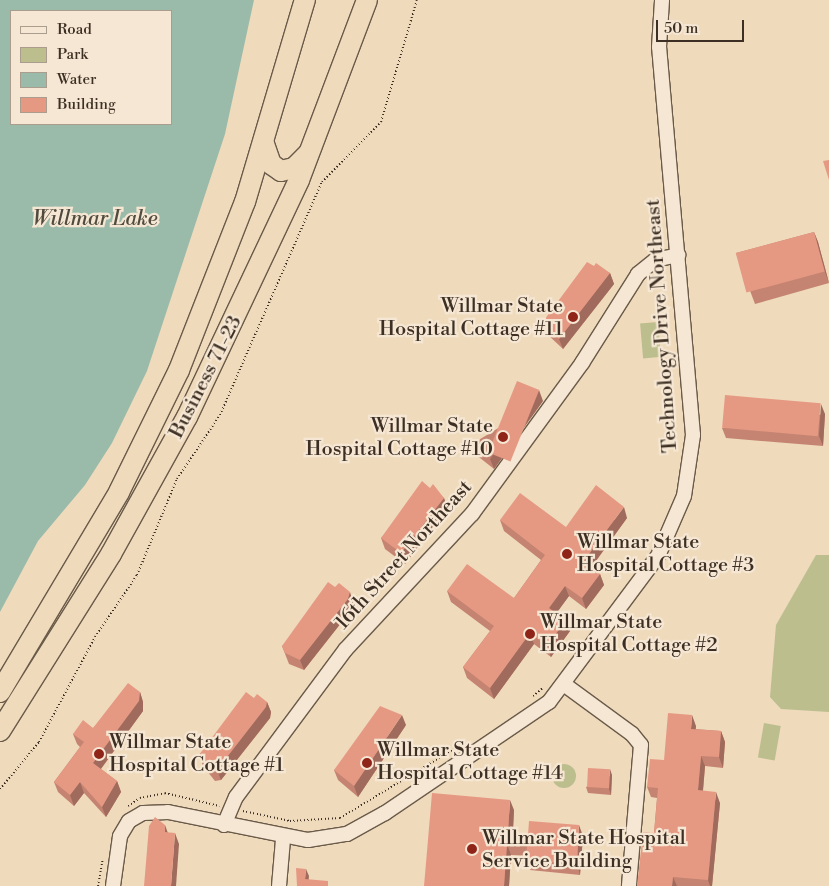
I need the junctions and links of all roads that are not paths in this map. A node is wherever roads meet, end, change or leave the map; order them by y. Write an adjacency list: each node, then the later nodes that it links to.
1 (305, 0): 6 (highway, Business 71-23)
2 (352, 0): 5 (highway)
3 (367, 0): 5 (highway, Business 71-23)
4 (662, 0): 8 (street, Technology Drive Northeast)
5 (326, 111): 7 (highway, Business 71-23)
6 (264, 144): 7 (highway); 10 (highway, Business 71-23)
7 (312, 149): 11 (highway, Business 71-23)
8 (678, 255): 9 (street, Technology Drive Northeast); 12 (street, 16th Street Northeast)
9 (565, 685): 13 (street, Technology Drive Northeast); 16 (street)
10 (0, 692)
11 (0, 731)
12 (224, 825): 13 (street, Technology Drive Northeast); 14 (street, Technology Drive Northeast)
13 (283, 838): 15 (street)
14 (113, 886)
15 (279, 886)
16 (629, 886)

